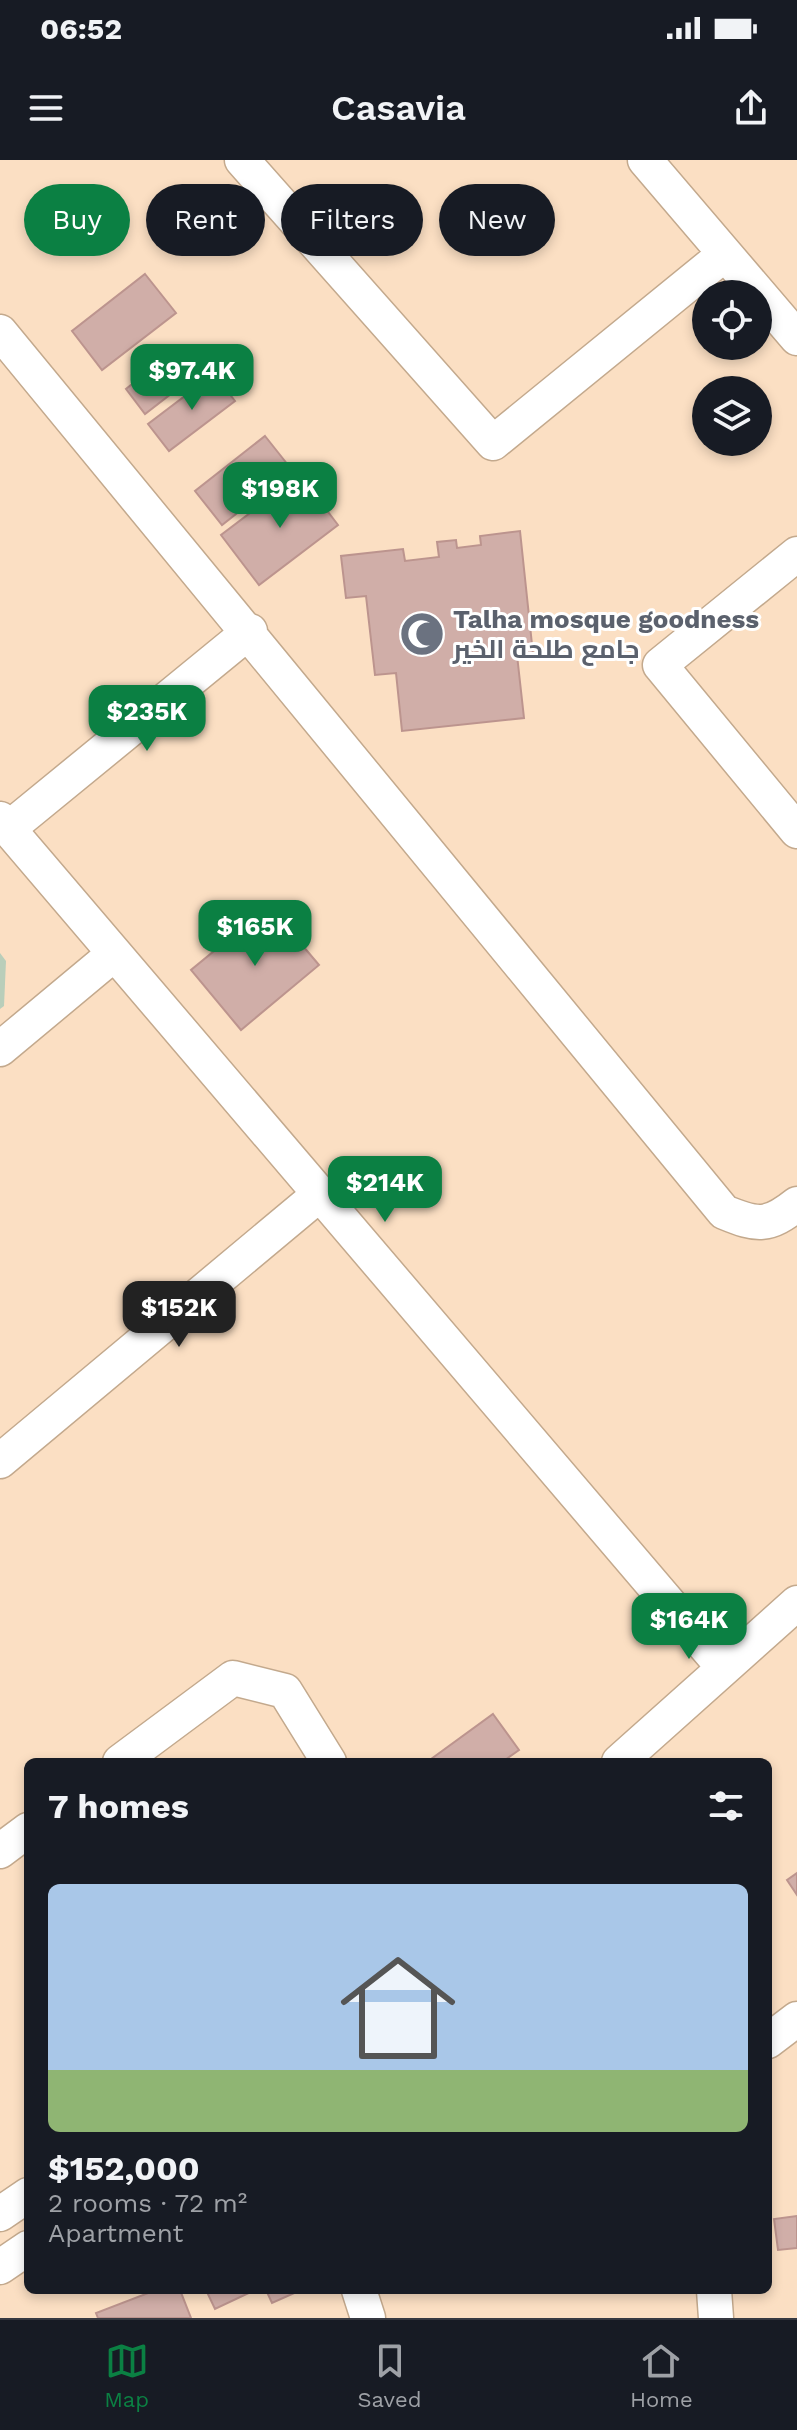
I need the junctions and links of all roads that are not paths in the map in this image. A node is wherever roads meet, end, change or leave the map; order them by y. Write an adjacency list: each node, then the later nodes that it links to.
1 (242, 160): 3 (street)
2 (645, 160): 3 (street)
3 (725, 254): 5 (street)
4 (0, 332): 7 (street)
5 (797, 338)
6 (797, 554): 9 (street)
7 (250, 631): 8 (street); 13 (street)
8 (4, 824): 10 (street)
9 (797, 831)
10 (114, 954): 11 (street); 12 (street)
11 (0, 1049)
12 (321, 1193): 14 (street); 16 (street)
13 (797, 1204)
14 (0, 1461)
15 (797, 1603): 16 (street)
16 (724, 1668): 19 (street)
17 (125, 1758): 18 (street)
18 (327, 1758)
19 (623, 1758)
20 (24, 1833): 21 (street)
21 (0, 1851)
22 (797, 2019): 23 (street)
23 (772, 2038)
24 (24, 2198): 25 (street)
25 (0, 2214)
26 (24, 2251): 27 (street)
27 (0, 2267)
28 (360, 2294): 30 (street)
29 (714, 2294): 31 (street)
30 (368, 2318)
31 (716, 2318)

